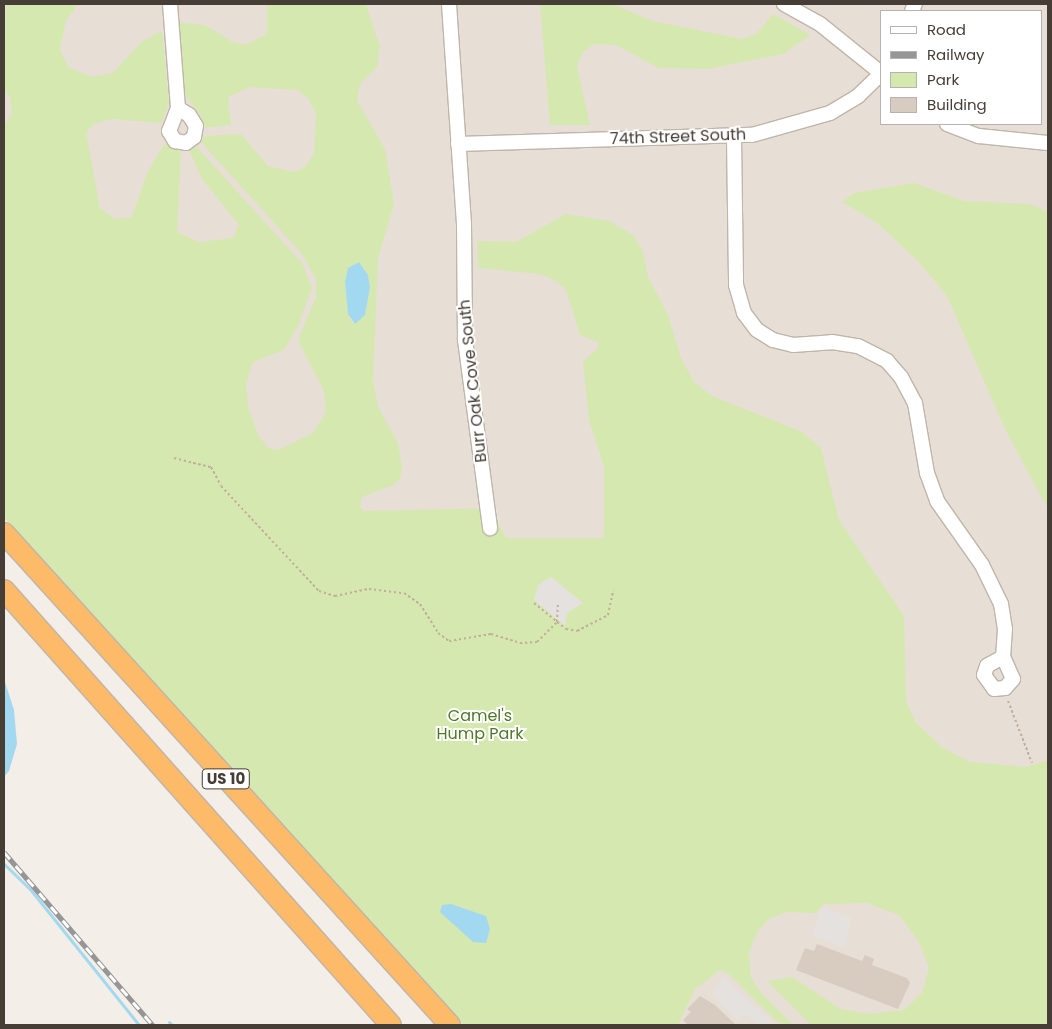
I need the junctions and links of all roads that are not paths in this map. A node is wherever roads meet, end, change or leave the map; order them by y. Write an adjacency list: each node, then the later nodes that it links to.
1 (170, 4): 6 (street)
2 (449, 4): 10 (street, Burr Oak Cove South)
3 (784, 4): 4 (street)
4 (880, 73)
5 (880, 75): 8 (street, 74th Street South)
6 (178, 108)
7 (950, 125): 9 (street)
8 (734, 137): 10 (street, 74th Street South); 14 (street)
9 (1048, 143)
10 (458, 144): 11 (street, Burr Oak Cove South)
11 (490, 528)
12 (4, 532): 16 (highway, US 10)
13 (4, 590): 15 (highway, US 10)
14 (1003, 657): 14 (street)
15 (391, 1025)
16 (450, 1025)

